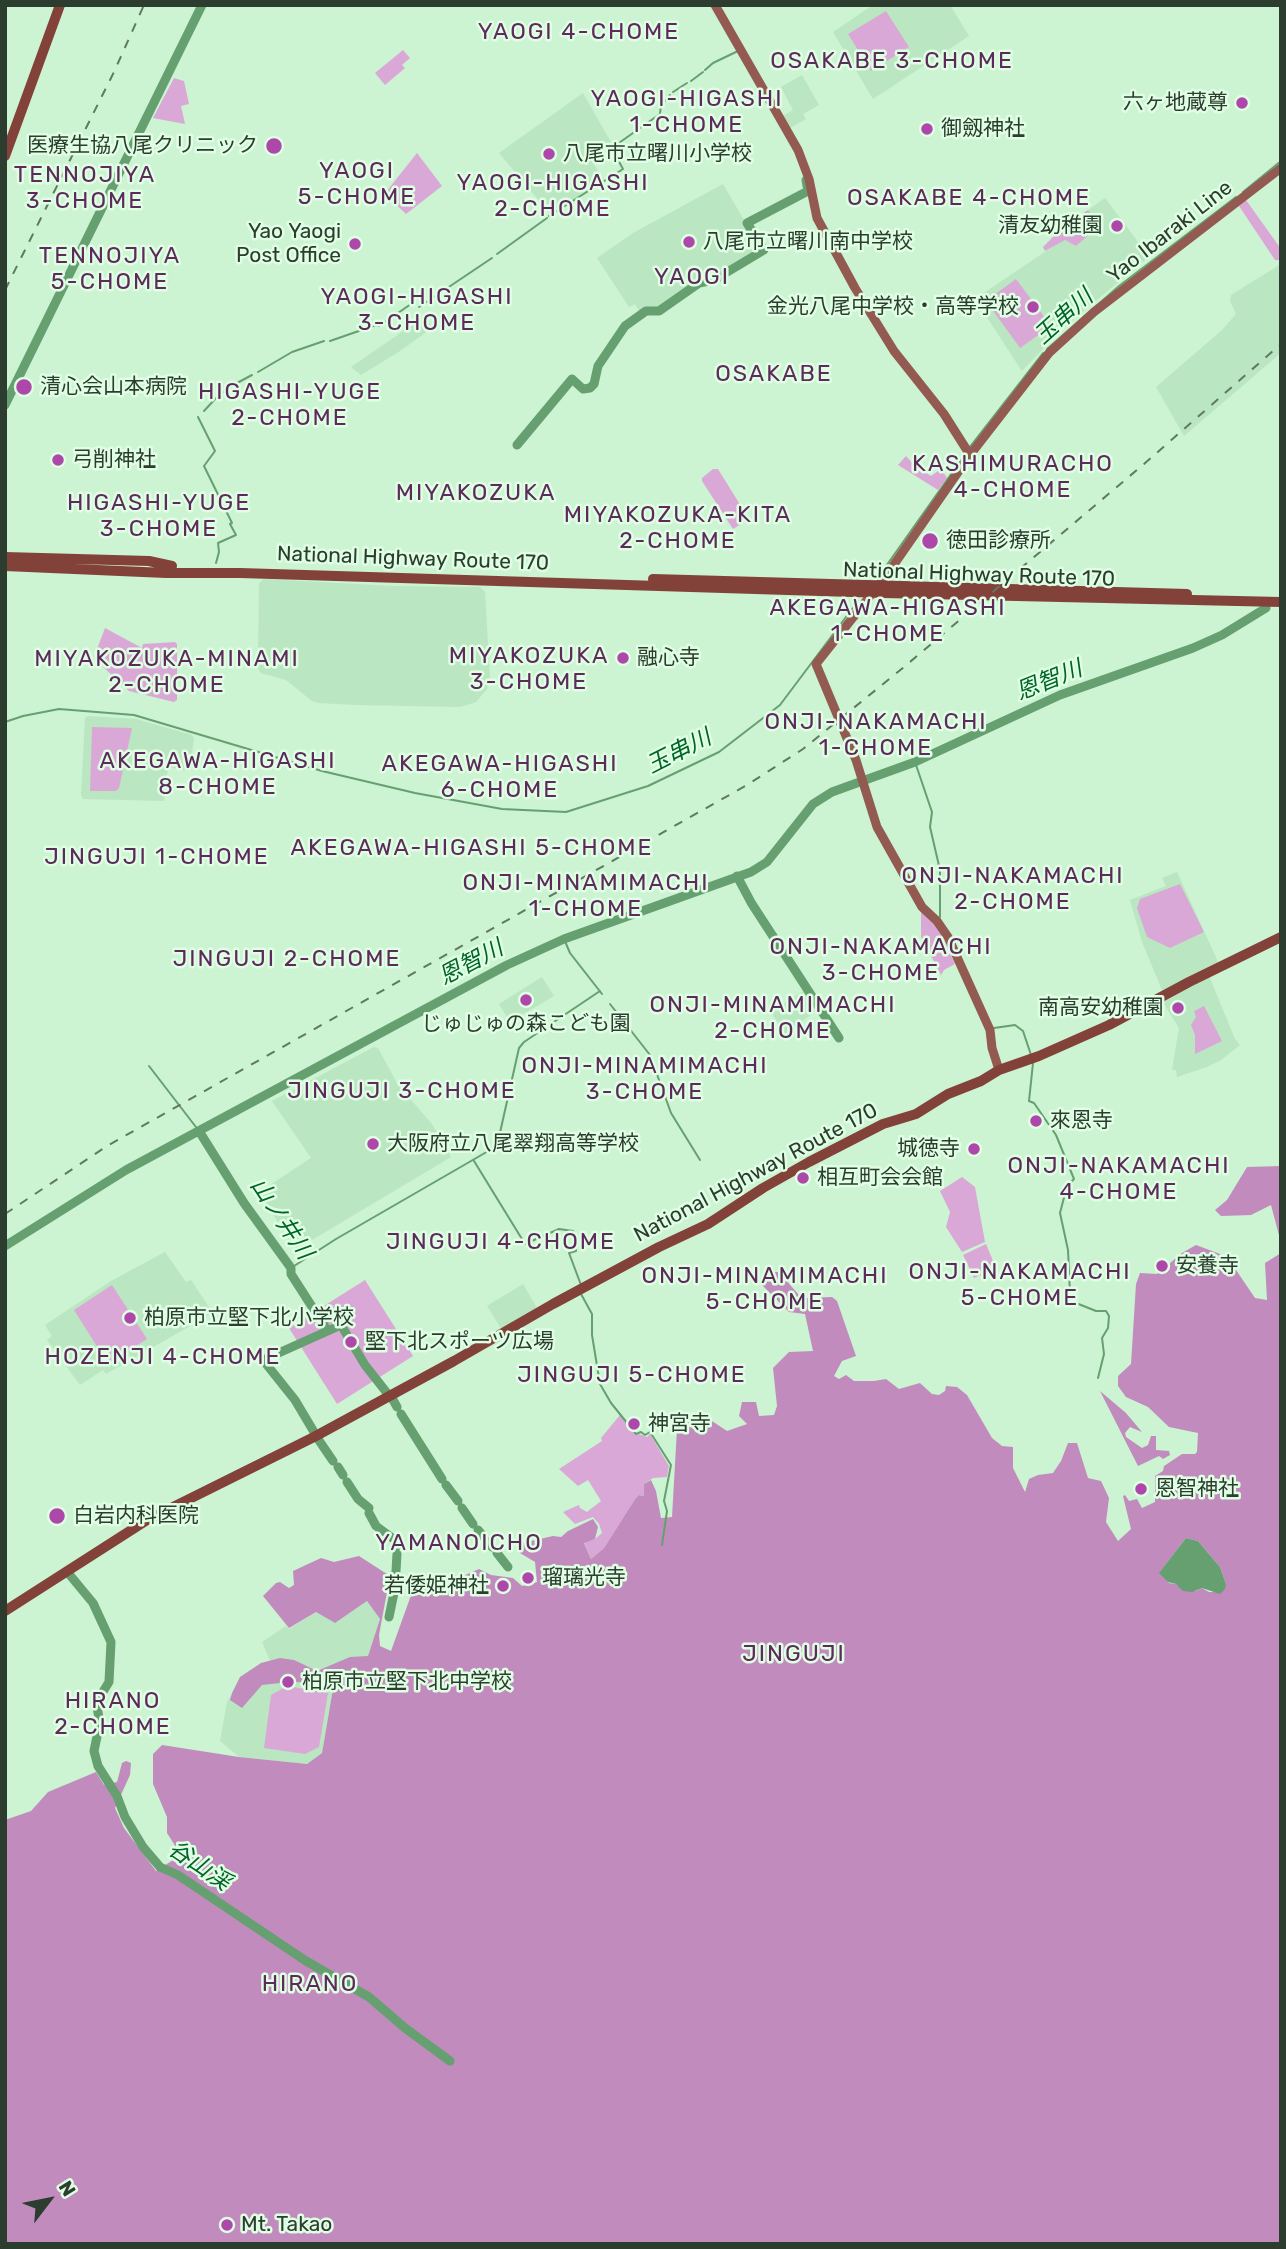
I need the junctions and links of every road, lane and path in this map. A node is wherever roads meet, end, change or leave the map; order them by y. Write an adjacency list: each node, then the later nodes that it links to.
1 (60, 5): 3 (highway)
2 (715, 5): 5 (main road)
3 (5, 156)
4 (1281, 167): 5 (main road, Yao Ibaraki Line)
5 (970, 454): 8 (main road, Yao Ibaraki Line)
6 (5, 564): 7 (highway, National Highway Route 170); 7 (highway); 7 (highway)
7 (169, 570): 8 (highway, National Highway Route 170)
8 (876, 588): 9 (highway, National Highway Route 170); 11 (main road, Yao Ibaraki Line)
9 (1276, 599)
10 (1281, 937): 11 (highway, National Highway Route 170)
11 (999, 1070): 12 (highway, National Highway Route 170)
12 (5, 1611)

